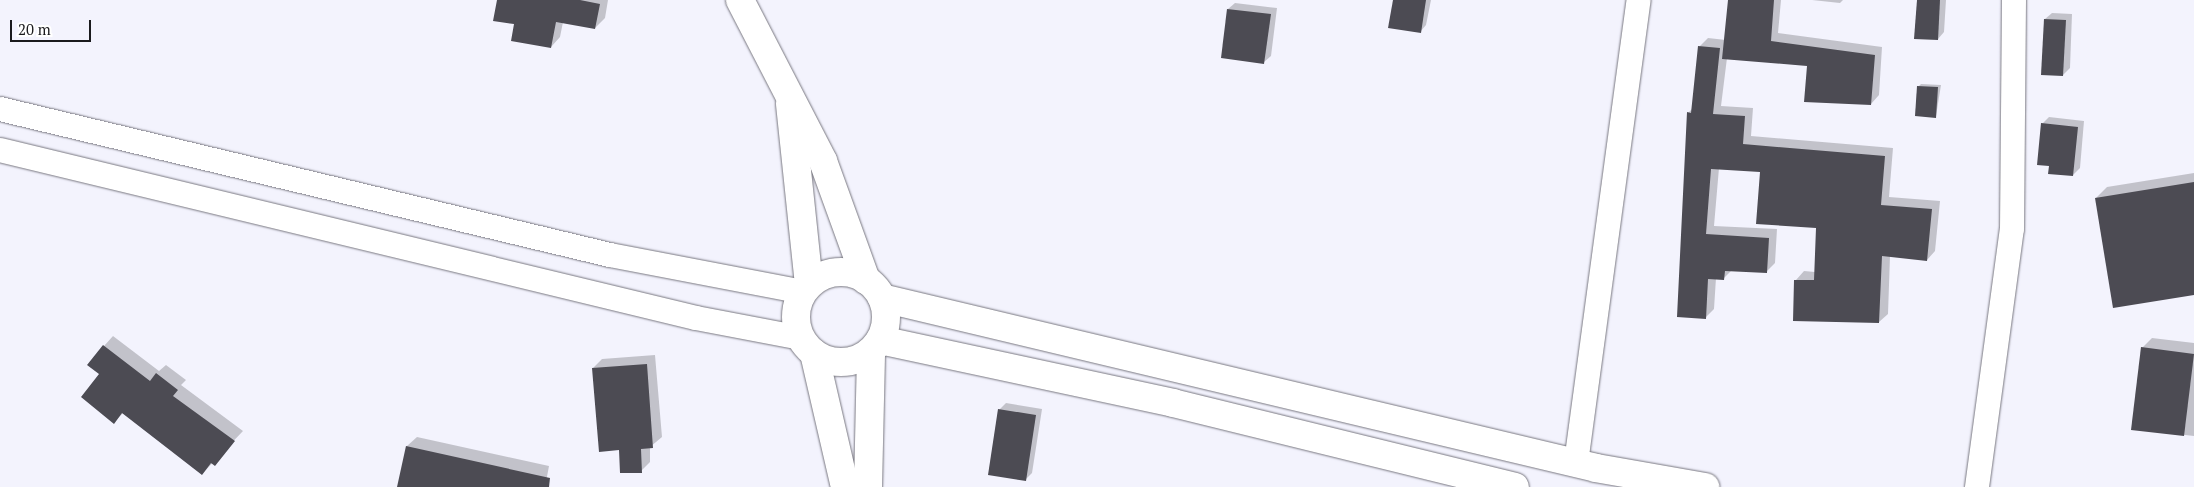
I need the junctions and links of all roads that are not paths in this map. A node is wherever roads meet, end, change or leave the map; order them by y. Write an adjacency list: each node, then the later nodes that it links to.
1 (740, 0): 4 (main road)
2 (1639, 0): 11 (street)
3 (2014, 0): 16 (street)
4 (789, 90): 7 (main road); 8 (main road)
5 (0, 109): 7 (street)
6 (0, 150): 9 (street)
7 (806, 289): 8 (main road); 9 (main road)
8 (874, 289): 10 (main road); 11 (main road)
9 (807, 346): 10 (main road); 12 (main road)
10 (875, 346): 13 (main road); 14 (main road)
11 (1576, 463): 15 (main road)
12 (845, 487)
13 (868, 487)
14 (1515, 487)
15 (1706, 487)
16 (1976, 487)

